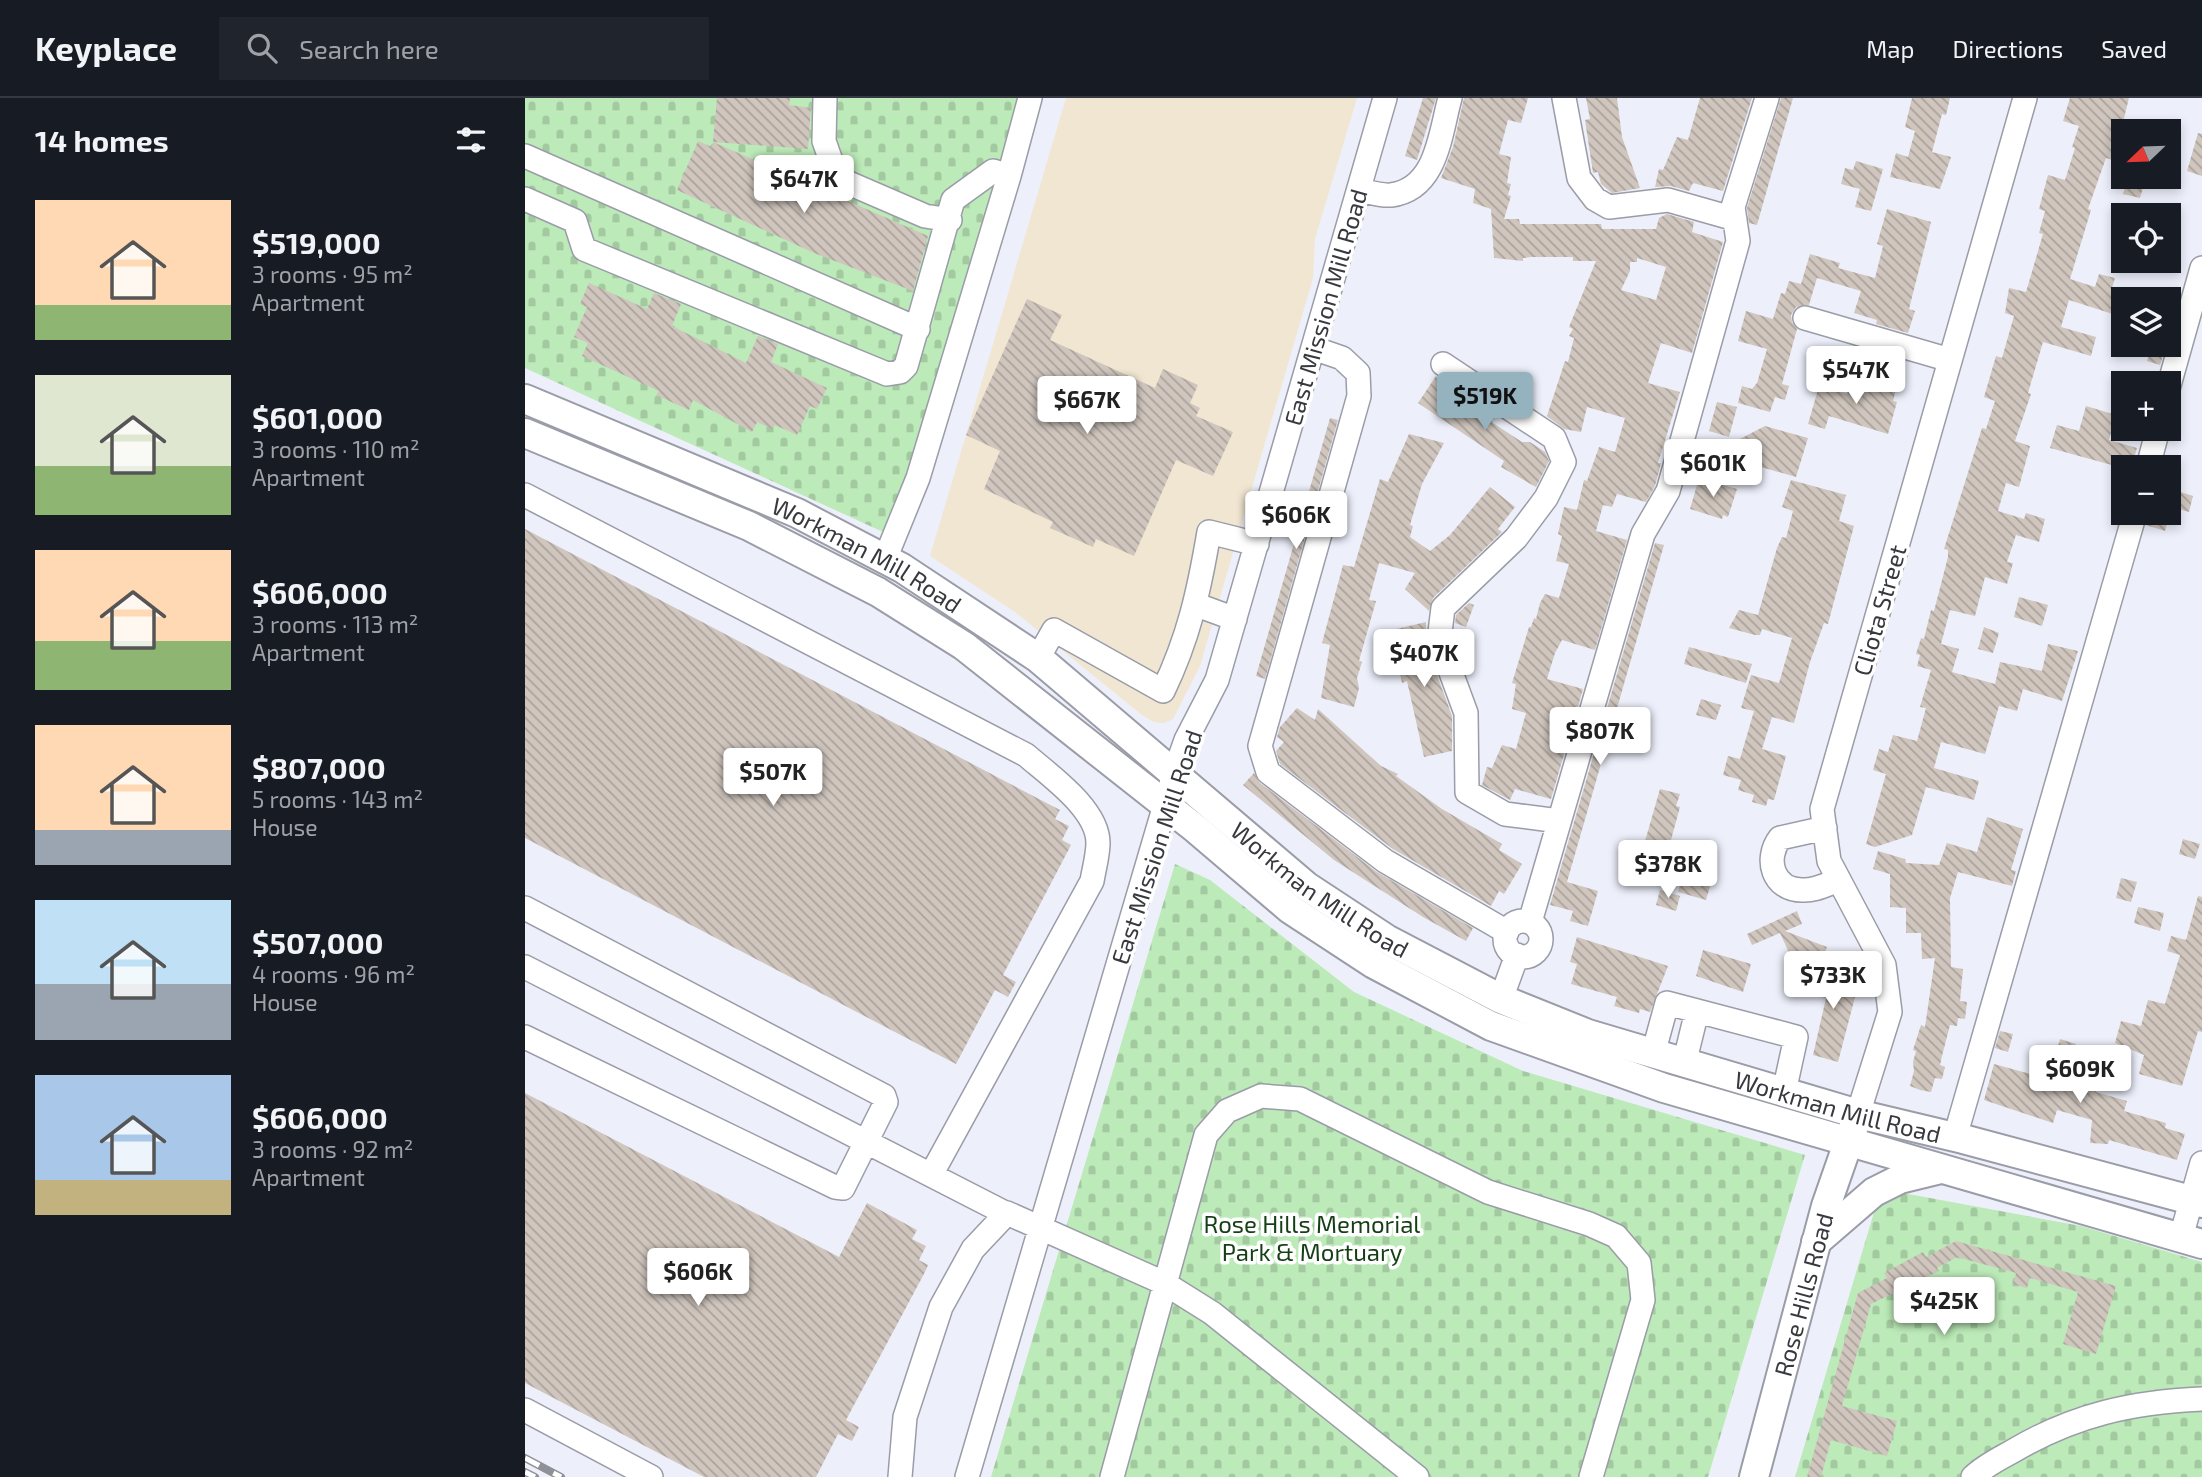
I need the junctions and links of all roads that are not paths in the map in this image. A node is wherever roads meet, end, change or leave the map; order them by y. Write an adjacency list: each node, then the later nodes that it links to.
1 (825, 98): 13 (street)
2 (1030, 98): 9 (street)
3 (1385, 98): 10 (street, East Mission Mill Road)
4 (1450, 98): 10 (street)
5 (1564, 98): 12 (street)
6 (1767, 98): 12 (street)
7 (2025, 98): 18 (street, Cliota Street)
8 (525, 156): 16 (street)
9 (1009, 176): 13 (street); 27 (street)
10 (1359, 190): 17 (street, East Mission Mill Road)
11 (525, 199): 16 (street)
12 (1735, 219): 33 (street)
13 (950, 220): 16 (street)
14 (2202, 268): 20 (street)
15 (1805, 318): 18 (street)
16 (918, 329)
17 (1313, 348): 26 (street, East Mission Mill Road); 38 (street)
18 (1950, 360): 34 (street, Cliota Street)
19 (1443, 364): 33 (street)
20 (2173, 371)
21 (525, 399): 27 (main road, Workman Mill Road)
22 (525, 433): 25 (main road, Workman Mill Road)
23 (525, 495): 54 (street)
24 (2132, 525): 49 (street)
25 (749, 526): 27 (main road); 32 (main road, Workman Mill Road)
26 (1257, 544): 28 (street); 29 (street, East Mission Mill Road)
27 (893, 564): 30 (main road, Workman Mill Road)
28 (1197, 605): 29 (street); 30 (street)
29 (1235, 619): 31 (street, East Mission Mill Road)
30 (1038, 658): 31 (main road, Workman Mill Road)
31 (1175, 771): 32 (street, East Mission Mill Road); 41 (main road, Workman Mill Road)
32 (1165, 804): 43 (main road, Workman Mill Road); 57 (street, East Mission Mill Road)
33 (1559, 821): 37 (street)
34 (1825, 828): 35 (street, Cliota Street); 35 (street)
35 (1839, 880): 48 (street, Cliota Street)
36 (525, 908): 50 (street)
37 (1530, 922): 38 (street); 39 (street)
38 (1507, 932): 39 (street)
39 (1515, 962): 41 (street)
40 (525, 967): 50 (street)
41 (1501, 999): 45 (main road, Workman Mill Road)
42 (1697, 1011): 45 (street); 46 (street); 47 (street)
43 (1491, 1026): 45 (main road); 51 (main road, Workman Mill Road)
44 (525, 1037): 50 (street)
45 (1653, 1054): 46 (main road, Workman Mill Road)
46 (1684, 1064): 47 (main road, Workman Mill Road)
47 (1784, 1092): 48 (main road, Workman Mill Road)
48 (1858, 1114): 49 (main road, Workman Mill Road); 51 (main road, Rose Hills Road)
49 (1955, 1137): 55 (main road, Workman Mill Road)
50 (866, 1142): 54 (street)
51 (1849, 1142): 53 (main road, Workman Mill Road); 59 (main road, Rose Hills Road)
52 (2202, 1163): 55 (street)
53 (1944, 1169): 58 (main road, Workman Mill Road); 59 (main road)
54 (931, 1175): 56 (street)
55 (2197, 1201): 58 (street)
56 (1007, 1214): 57 (street); 64 (street)
57 (1041, 1227): 60 (street); 65 (street, East Mission Mill Road)
58 (2191, 1241)
59 (1816, 1242): 69 (main road, Rose Hills Road)
60 (1164, 1283): 66 (street); 67 (street); 68 (street)
61 (2202, 1399): 70 (street)
62 (525, 1410): 63 (street)
63 (651, 1477)
64 (900, 1477)
65 (967, 1477)
66 (1112, 1477)
67 (1417, 1477)
68 (1591, 1477)
69 (1753, 1477)
70 (1973, 1477)

